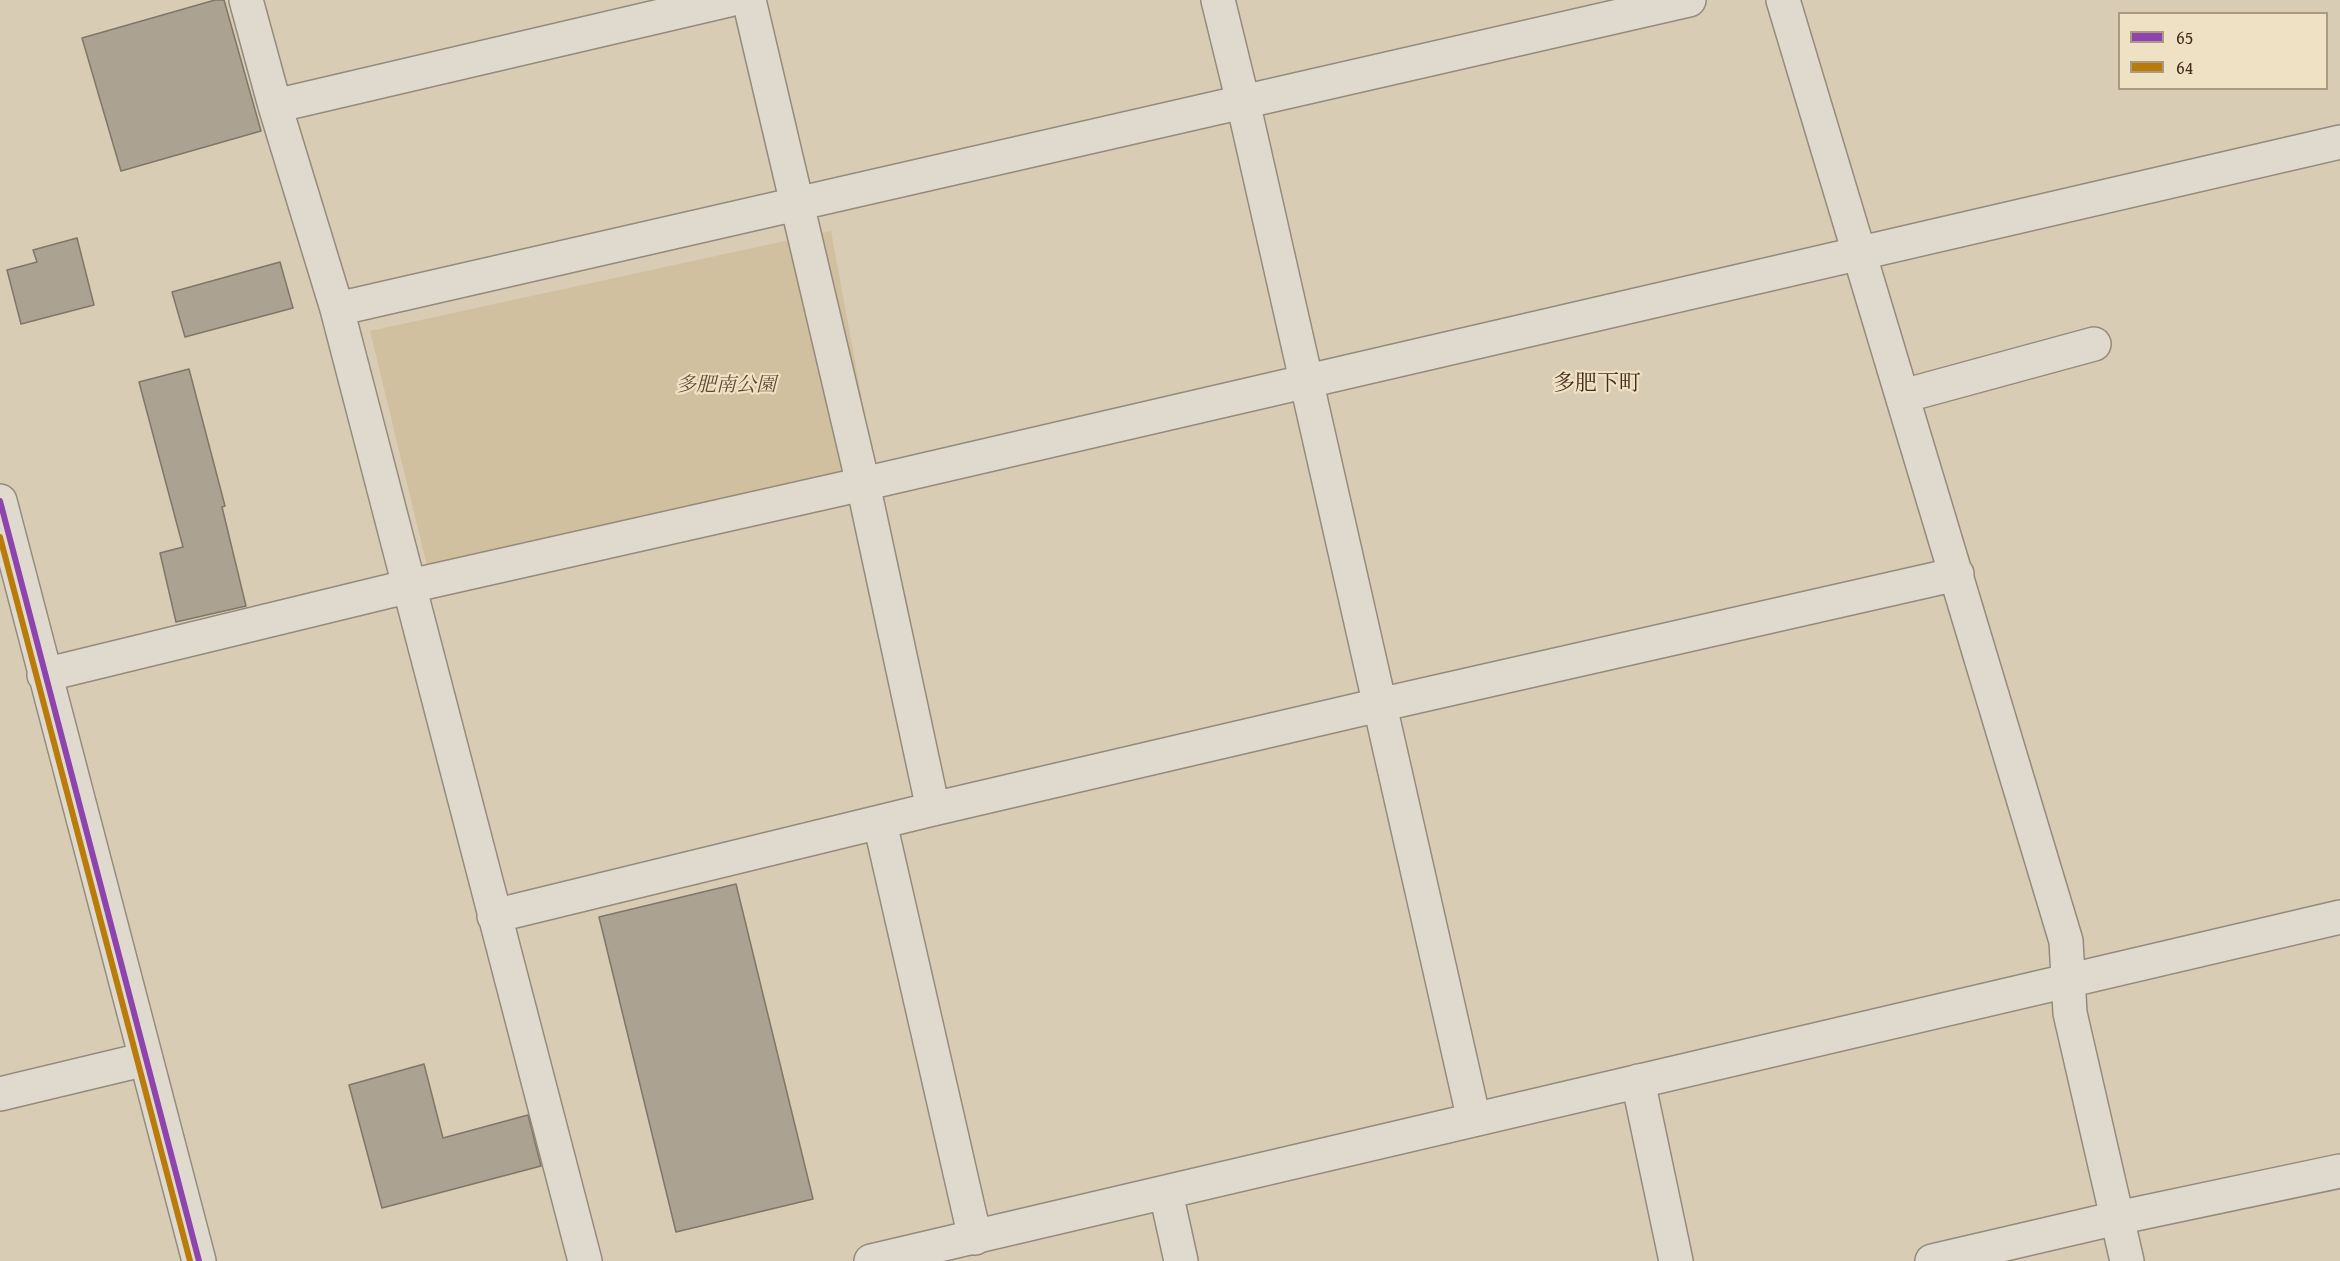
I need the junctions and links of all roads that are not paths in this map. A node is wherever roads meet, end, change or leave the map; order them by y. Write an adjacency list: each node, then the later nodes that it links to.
1 (246, 0): 8 (street)
2 (729, 0): 8 (street)
3 (749, 0): 10 (street)
4 (1218, 0): 7 (street)
5 (1689, 0): 7 (street)
6 (1783, 0): 11 (street)
7 (1243, 102): 10 (street); 14 (street)
8 (275, 106): 12 (street)
9 (2340, 142): 11 (street)
10 (798, 205): 12 (street); 16 (street)
11 (1858, 252): 14 (street); 15 (street)
12 (337, 309): 19 (street)
13 (2094, 344): 15 (street)
14 (1306, 380): 16 (street); 21 (street)
15 (1903, 396): 18 (street)
16 (863, 484): 19 (street); 22 (street)
17 (0, 501): 20 (street)
18 (1957, 574): 21 (street); 26 (street)
19 (410, 586): 20 (street); 24 (street)
20 (44, 675): 27 (street)
21 (1379, 705): 22 (street); 30 (street)
22 (933, 809): 23 (street)
23 (880, 823): 24 (street); 34 (street)
24 (494, 916): 36 (street)
25 (2340, 917): 26 (street)
26 (2068, 980): 28 (street); 33 (street)
27 (146, 1059): 29 (street); 35 (street)
28 (1638, 1081): 30 (street); 39 (street)
29 (0, 1094)
30 (1473, 1120): 32 (street)
31 (2340, 1171): 33 (street)
32 (1166, 1193): 34 (street); 38 (street)
33 (2117, 1218): 40 (street); 41 (street)
34 (975, 1238): 37 (street)
35 (199, 1261)
36 (585, 1261)
37 (871, 1261)
38 (1181, 1261)
39 (1676, 1261)
40 (1932, 1261)
41 (2127, 1261)

